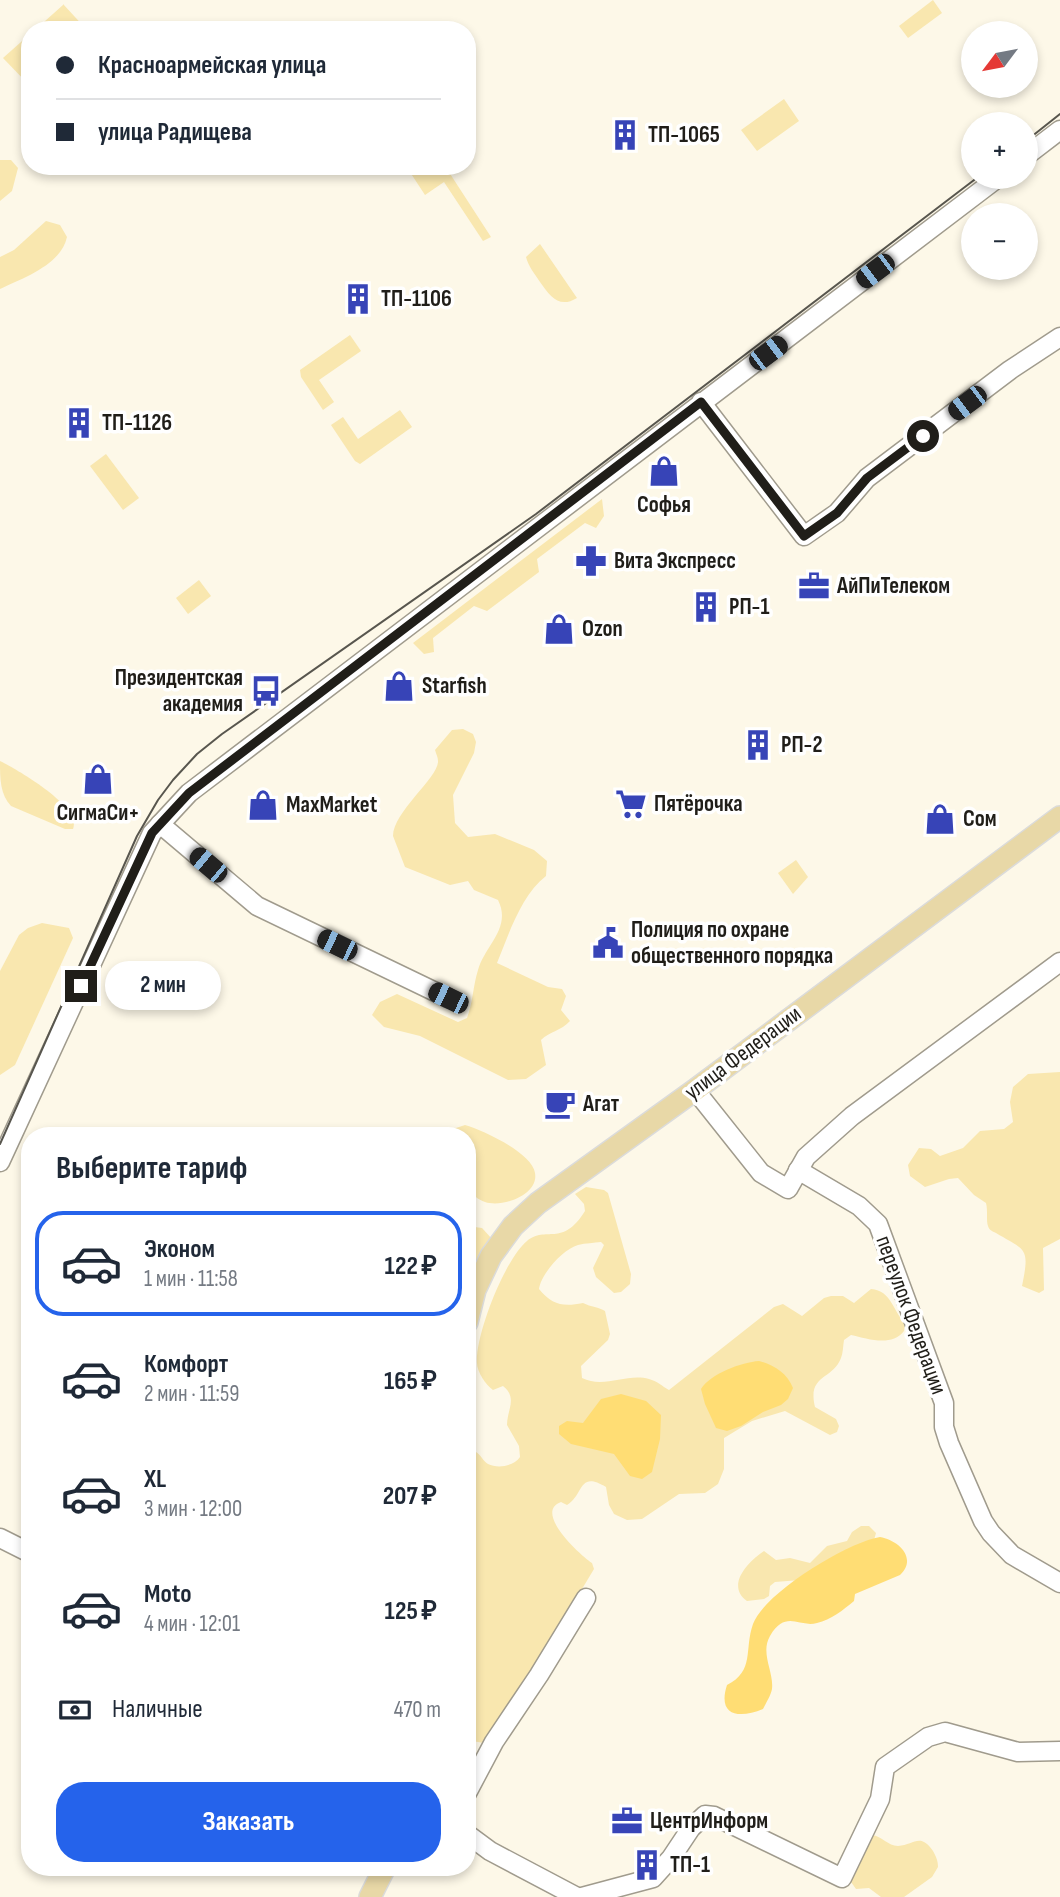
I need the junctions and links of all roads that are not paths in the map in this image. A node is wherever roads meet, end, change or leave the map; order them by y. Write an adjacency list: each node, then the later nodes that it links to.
1 (1060, 130): 2 (street)
2 (1038, 147)
3 (983, 189): 5 (street)
4 (1060, 337): 5 (street)
5 (701, 402): 7 (street)
6 (1060, 817): 10 (main road, улица Федерации)
7 (160, 824): 9 (street); 11 (street)
8 (1060, 962): 12 (street)
9 (448, 998)
10 (695, 1090): 12 (street); 13 (main road, улица Федерации)
11 (0, 1162)
12 (798, 1170): 16 (street, переулок Федерации)
13 (476, 1288)
14 (0, 1538): 15 (street)
15 (21, 1548)
16 (1060, 1583)
17 (586, 1598): 19 (street)
18 (1060, 1751): 24 (street)
19 (476, 1776)
20 (476, 1840): 23 (street)
21 (380, 1876): 22 (main road)
22 (370, 1897)
23 (577, 1897)
24 (582, 1897)

